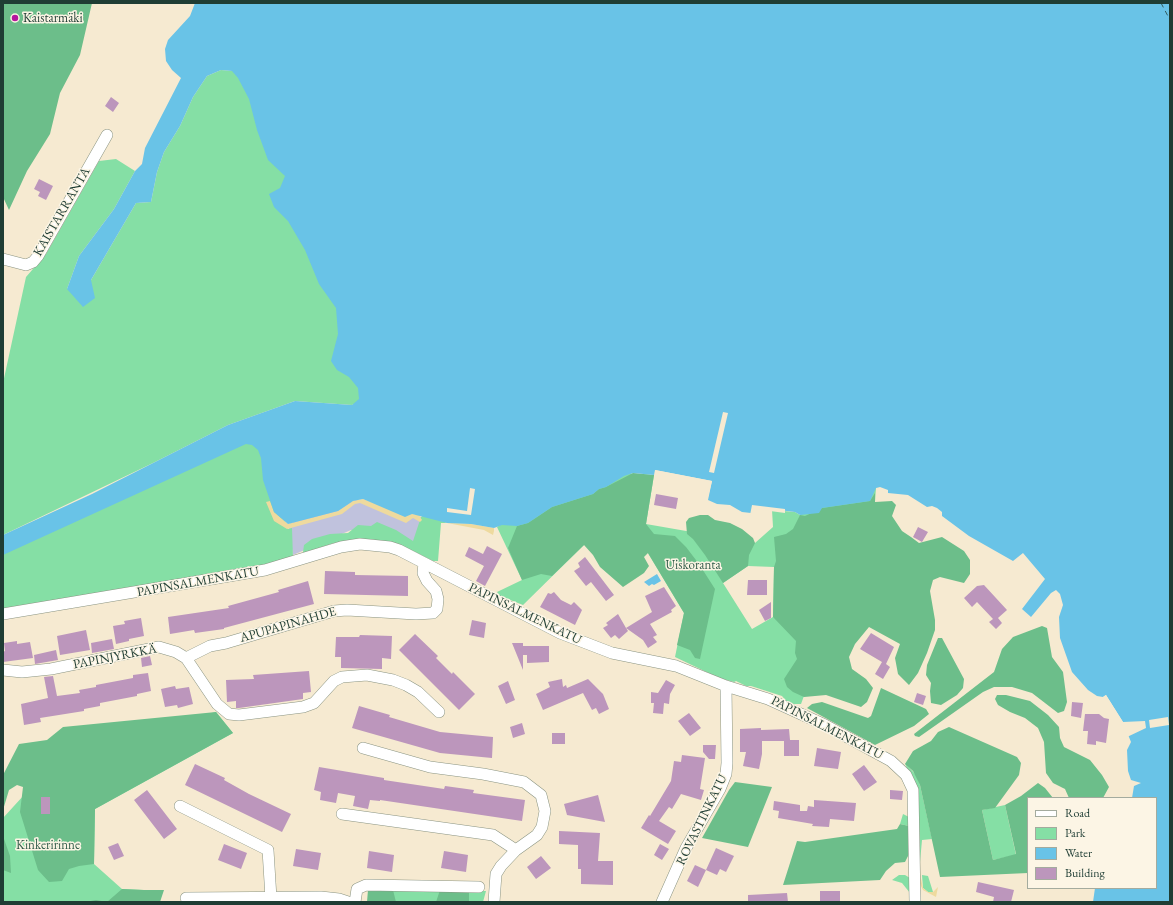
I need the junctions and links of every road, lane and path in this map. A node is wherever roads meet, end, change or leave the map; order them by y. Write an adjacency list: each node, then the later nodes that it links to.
1 (107, 134): 2 (street, KAISTARRANTA)
2 (3, 259)
3 (424, 563): 4 (street, PAPINSALMENKATU); 5 (street, APUPAPINAHDE); 7 (street, PAPINSALMENKATU)
4 (3, 614)
5 (186, 658): 6 (street, PAPINJYRKKÄ); 8 (street)
6 (3, 670)
7 (726, 686): 20 (street, ROVASTINKATU); 21 (street, PAPINSALMENKATU)
8 (438, 712)
9 (363, 748): 12 (street)
10 (180, 806): 15 (street)
11 (342, 814): 12 (street)
12 (516, 850): 19 (street)
13 (479, 887): 18 (street)
14 (186, 898): 16 (street)
15 (271, 898): 16 (street); 17 (street)
16 (224, 900)
17 (348, 902)
18 (355, 902)
19 (494, 902)
20 (662, 902)
21 (915, 902)

